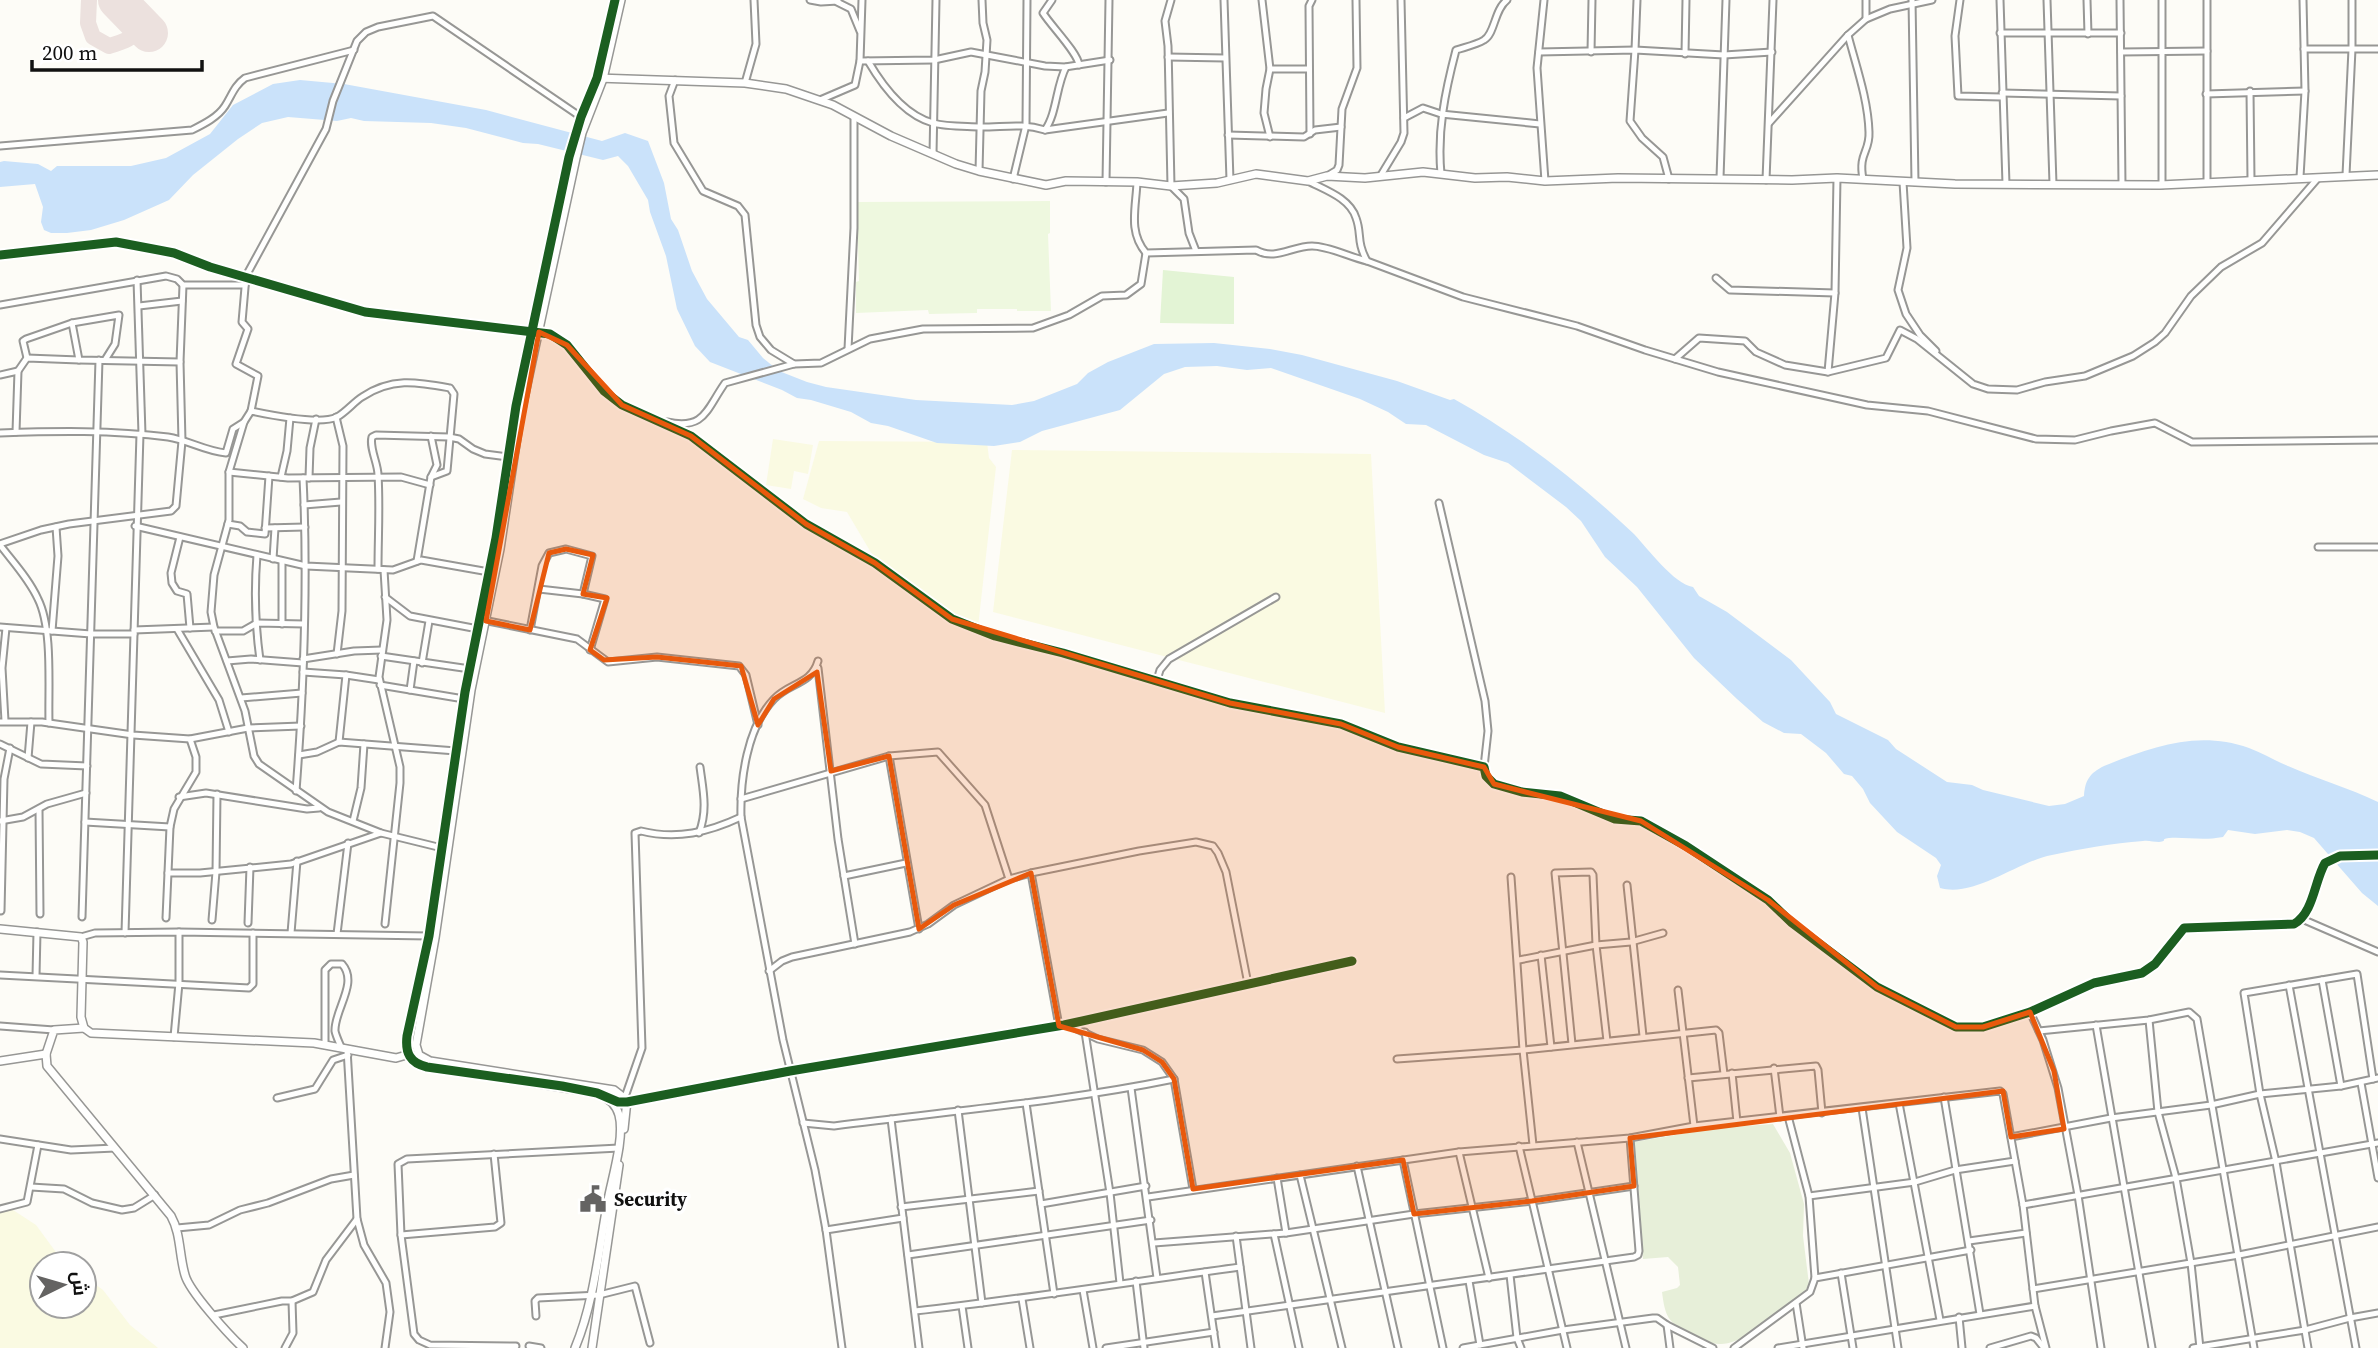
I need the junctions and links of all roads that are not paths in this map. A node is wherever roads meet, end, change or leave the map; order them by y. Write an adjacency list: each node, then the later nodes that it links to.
1 (615, 0): 68 (street)
2 (621, 0): 68 (street)
3 (754, 0): 70 (street)
4 (810, 0): 34 (street)
5 (862, 0): 38 (street)
6 (936, 0): 60 (street)
7 (982, 0): 55 (street)
8 (1027, 0): 64 (street)
9 (1052, 0): 65 (street)
10 (1110, 0): 61 (street)
11 (1171, 0): 58 (street)
12 (1262, 0): 66 (street)
13 (1312, 0): 67 (street)
14 (1356, 0): 89 (street)
15 (1401, 0): 82 (street)
16 (1507, 0): 79 (street)
17 (1544, 0): 51 (street)
18 (1592, 0): 52 (street)
19 (1637, 0): 48 (street)
20 (1686, 0): 56 (street)
21 (1726, 0): 57 (street)
22 (1773, 0): 53 (street)
23 (1866, 0): 37 (street)
24 (1932, 0): 36 (street)
25 (1960, 0): 74 (street)
26 (2000, 0): 39 (street)
27 (2047, 0): 41 (street)
28 (2087, 0): 42 (street)
29 (2120, 0): 40 (street)
30 (2162, 0): 49 (street)
31 (2207, 0): 50 (street)
32 (2303, 0): 44 (street)
33 (2351, 0): 45 (street)
34 (838, 1): 38 (street)
35 (1225, 1): 59 (street)
36 (1912, 1): 37 (street); 119 (street)
37 (1866, 19): 43 (street)
38 (861, 32): 62 (street)
39 (2000, 33): 41 (street); 74 (street)
40 (2120, 33): 42 (street); 54 (street)
41 (2047, 34): 42 (street); 75 (street)
42 (2088, 34)
43 (1848, 35): 85 (street); 109 (street)
44 (2304, 49): 45 (street); 72 (street)
45 (2352, 49): 46 (street); 100 (street)
46 (2378, 49)
47 (354, 50): 80 (street); 95 (street); 129 (street)
48 (1635, 50): 52 (street); 56 (street); 108 (street)
49 (2161, 51): 50 (street); 54 (street); 123 (street)
50 (2207, 51): 73 (street)
51 (1539, 52): 52 (street); 86 (street)
52 (1591, 52)
53 (1772, 52): 57 (street); 85 (street)
54 (2121, 52): 76 (street)
55 (986, 54): 60 (street); 64 (street); 88 (street)
56 (1685, 54): 57 (street)
57 (1724, 55): 105 (street)
58 (1168, 57): 59 (street); 78 (street)
59 (1225, 58): 93 (street)
60 (934, 60): 63 (street); 84 (street)
61 (1110, 60): 65 (street); 83 (street)
62 (860, 61): 63 (street); 77 (street)
63 (868, 61): 84 (street)
64 (1025, 61): 65 (street); 87 (street)
65 (1065, 67): 90 (street)
66 (1270, 68): 67 (street); 94 (street)
67 (1309, 69): 92 (street)
68 (600, 78): 69 (street); 80 (street); 91 (street)
69 (676, 80): 70 (street); 147 (street)
70 (745, 83): 77 (street)
71 (2250, 91): 72 (street); 73 (street); 112 (street)
72 (2305, 91): 104 (street)
73 (2206, 94): 117 (street)
74 (2002, 95): 75 (street); 120 (street)
75 (2051, 95): 76 (street); 121 (street)
76 (2121, 96): 122 (street)
77 (820, 100): 81 (street)
78 (1168, 113): 83 (street); 124 (street)
79 (1441, 114): 82 (street); 86 (street); 98 (street)
80 (581, 117): 91 (street)
81 (854, 117): 96 (street); 140 (street)
82 (1404, 118): 99 (street)
83 (1108, 122): 90 (street); 118 (street)
84 (933, 123): 88 (street); 96 (street)
85 (1769, 123): 111 (street)
86 (1541, 124): 114 (street)
87 (1026, 125): 88 (street); 90 (street); 107 (street)
88 (981, 127): 97 (street)
89 (1341, 127): 92 (street); 103 (street)
90 (1045, 130)
91 (579, 133): 139 (street)
92 (1310, 134): 94 (street)
93 (1228, 135): 94 (street); 110 (street)
94 (1269, 137)
95 (0, 146)
96 (933, 154): 97 (street)
97 (979, 171): 107 (street)
98 (1441, 174): 99 (street); 114 (street)
99 (1381, 175): 103 (street)
100 (2346, 175): 101 (street); 102 (street)
101 (2378, 175)
102 (2319, 176): 104 (street); 148 (street)
103 (1327, 177): 113 (street)
104 (2300, 177): 112 (street)
105 (1720, 178): 108 (street); 111 (street)
106 (1837, 178): 109 (street); 111 (street); 134 (street)
107 (1013, 179): 118 (street)
108 (1669, 179): 114 (street)
109 (1863, 179): 116 (street)
110 (1230, 180): 113 (street); 124 (street)
111 (1766, 180)
112 (2251, 180): 117 (street)
113 (1308, 181): 128 (street)
114 (1545, 181)
115 (1137, 182): 118 (street); 124 (street); 126 (street)
116 (1903, 182): 119 (street); 148 (street)
117 (2207, 182): 123 (street)
118 (1106, 183)
119 (1915, 183): 120 (street)
120 (2006, 184): 121 (street)
121 (2053, 184): 122 (street)
122 (2122, 184): 123 (street)
123 (2162, 185)
124 (1171, 186): 125 (street)
125 (1196, 251): 126 (street); 128 (street)
126 (1146, 253): 140 (street)
127 (0, 256): 129 (street)
128 (1367, 261): 142 (street)
129 (246, 276): 133 (street); 139 (street)
130 (1716, 278): 134 (street)
131 (137, 280): 132 (street); 136 (street); 137 (street)
132 (183, 285): 133 (street); 135 (street)
133 (245, 285): 152 (street)
134 (1835, 293): 150 (street)
135 (182, 300): 137 (street); 146 (street)
136 (0, 305)
137 (139, 306): 145 (street)
138 (72, 323): 141 (street); 143 (street); 144 (street)
139 (535, 332): 155 (street); 166 (street); 203 (street)
140 (848, 349): 147 (street)
141 (27, 358): 143 (street); 149 (street)
142 (1675, 359): 150 (street); 165 (street)
143 (79, 360): 144 (street)
144 (102, 360): 145 (street); 158 (street)
145 (139, 362): 146 (street); 161 (street)
146 (180, 362): 164 (street)
147 (794, 364): 155 (street)
148 (1949, 364): 150 (street)
149 (18, 371): 151 (street); 159 (street)
150 (1828, 372)
151 (0, 375)
152 (251, 411): 154 (street); 157 (street)
153 (336, 417): 156 (street); 163 (street); 170 (street)
154 (290, 418): 156 (street); 169 (street)
155 (647, 418): 228 (street)
156 (316, 419): 173 (street)
157 (244, 422): 164 (street); 167 (street)
158 (98, 431): 159 (street); 161 (street); 179 (street)
159 (16, 432): 160 (street)
160 (0, 433)
161 (141, 434): 164 (street); 178 (street)
162 (431, 436): 163 (street); 171 (street); 172 (street)
163 (449, 437): 166 (street); 172 (street)
164 (182, 440): 178 (street)
165 (2378, 440)
166 (508, 457): 198 (street)
167 (229, 472): 168 (street); 180 (street)
168 (269, 476): 169 (street); 185 (street)
169 (281, 477): 173 (street)
170 (341, 477): 171 (street); 173 (street); 175 (street)
171 (379, 477): 174 (street); 197 (street)
172 (431, 477): 174 (street)
173 (306, 478): 177 (street)
174 (430, 485): 194 (street)
175 (341, 502): 177 (street); 196 (street)
176 (1438, 503): 256 (street)
177 (304, 505): 184 (street)
178 (136, 515): 179 (street); 181 (street)
179 (92, 520): 182 (street); 216 (street)
180 (228, 524): 185 (street); 188 (street)
181 (135, 526): 186 (street); 215 (street)
182 (56, 527): 187 (street); 214 (street)
183 (275, 527): 184 (street); 185 (street); 192 (street)
184 (305, 527): 195 (street)
185 (265, 528)
186 (180, 537): 188 (street); 209 (street)
187 (0, 545): 214 (street)
188 (221, 547): 191 (street); 211 (street)
189 (2318, 547): 190 (street)
190 (2378, 547)
191 (257, 555): 192 (street); 205 (street)
192 (273, 559): 193 (street)
193 (282, 561): 195 (street); 206 (street)
194 (417, 561): 197 (street); 198 (street)
195 (306, 566): 196 (street); 207 (street)
196 (341, 568): 197 (street); 219 (street)
197 (381, 570): 201 (street)
198 (489, 572): 203 (street)
199 (539, 589): 200 (street); 200 (street); 213 (street)
200 (583, 594): 217 (street)
201 (386, 597): 204 (street); 218 (street)
202 (1276, 597): 228 (street)
203 (483, 620): 212 (street); 213 (street); 243 (street)
204 (429, 621): 212 (street); 224 (street)
205 (255, 624): 206 (street); 211 (street); 220 (street)
206 (282, 624): 207 (street)
207 (304, 624): 222 (street)
208 (3, 627): 214 (street); 234 (street)
209 (190, 628): 210 (street); 211 (street)
210 (177, 629): 215 (street); 241 (street)
211 (214, 629): 221 (street)
212 (478, 629): 225 (street)
213 (530, 630): 217 (street)
214 (50, 631): 216 (street); 236 (street)
215 (134, 632): 216 (street); 242 (street)
216 (91, 634): 240 (street)
217 (590, 650): 237 (street)
218 (382, 653): 219 (street); 223 (street); 229 (street)
219 (337, 654): 222 (street)
220 (260, 660): 221 (street); 222 (street)
221 (227, 661): 232 (street)
222 (303, 661): 226 (street)
223 (414, 661): 224 (street); 230 (street)
224 (422, 663): 225 (street)
225 (470, 669): 233 (street)
226 (303, 672): 227 (street); 231 (street)
227 (346, 675): 229 (street); 245 (street)
228 (1157, 680): 256 (street)
229 (380, 683): 230 (street); 248 (street)
230 (410, 690): 233 (street)
231 (302, 693): 232 (street); 238 (street)
232 (241, 698): 239 (street)
233 (464, 699): 243 (street)
234 (3, 721): 235 (street)
235 (31, 722): 236 (street); 253 (street)
236 (49, 723): 240 (street)
237 (758, 725): 257 (street); 262 (street)
238 (301, 726): 239 (street); 251 (street)
239 (248, 728): 241 (street); 258 (street)
240 (88, 729): 242 (street); 254 (street)
241 (229, 732): 244 (street)
242 (133, 735): 244 (street); 269 (street)
243 (461, 737): 250 (street); 281 (street)
244 (190, 739): 261 (street)
245 (339, 742): 247 (street); 251 (street)
246 (0, 744): 249 (street)
247 (365, 744): 248 (street); 267 (street)
248 (395, 747): 250 (street); 273 (street)
249 (10, 748): 253 (street); 266 (street)
250 (456, 751): 275 (street)
251 (299, 755): 258 (street)
252 (889, 755): 257 (street); 278 (street); 286 (street)
253 (28, 758): 254 (street)
254 (87, 765): 259 (street)
255 (700, 767): 272 (street)
256 (1484, 767): 324 (street)
257 (831, 771): 262 (street); 284 (street)
258 (296, 791): 263 (street)
259 (86, 793): 264 (street); 268 (street)
260 (217, 794): 261 (street); 263 (street); 280 (street)
261 (179, 797): 270 (street)
262 (741, 799): 265 (street)
263 (319, 808): 267 (street)
264 (39, 809): 266 (street); 289 (street)
265 (741, 817): 272 (street); 315 (street)
266 (2, 821): 288 (street)
267 (353, 821): 271 (street)
268 (85, 822): 269 (street); 290 (street)
269 (128, 825): 270 (street); 300 (street)
270 (170, 827): 282 (street)
271 (381, 833): 273 (street); 274 (street)
272 (699, 833): 367 (street)
273 (394, 836): 275 (street); 295 (street)
274 (348, 843): 277 (street); 304 (street)
275 (442, 848): 281 (street)
276 (2378, 855): 292 (street)
277 (297, 861): 279 (street); 302 (street)
278 (906, 863): 284 (street); 297 (street)
279 (250, 867): 280 (street); 294 (street)
280 (216, 872): 282 (street); 293 (street)
281 (442, 872): 305 (street); 344 (street)
282 (168, 873): 291 (street)
283 (1031, 873): 286 (street); 321 (street); 329 (street)
284 (844, 876): 308 (street)
285 (1511, 877): 313 (street)
286 (1009, 879): 297 (street)
287 (1627, 885): 307 (street)
288 (1, 911)
289 (40, 915)
290 (82, 917)
291 (166, 918)
292 (2302, 919): 311 (street); 324 (street)
293 (212, 920)
294 (248, 923)
295 (385, 924)
296 (0, 929): 298 (street)
297 (919, 929): 308 (street)
298 (37, 932): 306 (street); 317 (street)
299 (179, 932): 300 (street); 301 (street); 320 (street)
300 (125, 933): 306 (street)
301 (253, 933): 302 (street); 320 (street)
302 (291, 933): 304 (street)
303 (1663, 933): 307 (street)
304 (337, 934): 305 (street)
305 (429, 936): 335 (street)
306 (81, 937): 318 (street)
307 (1632, 942): 309 (street); 336 (street)
308 (855, 944): 315 (street)
309 (1596, 945): 310 (street); 310 (street); 338 (street)
310 (1562, 950): 312 (street); 339 (street)
311 (2378, 952)
312 (1541, 955): 313 (street); 341 (street)
313 (1519, 960): 343 (street)
314 (1352, 961): 321 (street)
315 (769, 971): 351 (street)
316 (0, 975): 317 (street)
317 (36, 976): 318 (street)
318 (82, 977): 320 (street); 330 (street)
319 (2322, 980): 322 (street); 357 (street); 359 (street)
320 (179, 983): 337 (street)
321 (1248, 984): 326 (street)
322 (2289, 985): 361 (street); 363 (street)
323 (1678, 990): 334 (street)
324 (2030, 1012): 332 (street)
325 (2149, 1020): 327 (street); 370 (street); 373 (street)
326 (1066, 1024): 329 (street); 333 (street)
327 (2096, 1025): 332 (street); 377 (street)
328 (0, 1026): 331 (street)
329 (1059, 1026): 351 (street)
330 (84, 1028): 331 (street); 337 (street)
331 (54, 1030): 345 (street)
332 (2039, 1031): 382 (street)
333 (1084, 1032): 356 (street); 362 (street)
334 (1683, 1033): 336 (street); 353 (street); 355 (street)
335 (407, 1036): 346 (street); 347 (street)
336 (1643, 1036): 338 (street)
337 (174, 1037): 340 (street)
338 (1607, 1041): 339 (street)
339 (1572, 1044): 341 (street)
340 (325, 1045): 342 (street); 342 (street)
341 (1551, 1047): 343 (street)
342 (345, 1050): 347 (street); 366 (street); 402 (street)
343 (1523, 1050): 348 (street); 389 (street)
344 (417, 1052): 346 (street); 354 (street)
345 (47, 1054): 349 (street); 391 (street)
346 (408, 1055): 347 (street); 354 (street)
347 (390, 1057)
348 (1397, 1059)
349 (0, 1061)
350 (1774, 1068): 352 (street); 374 (street); 376 (street)
351 (790, 1071): 367 (street); 380 (street)
352 (1732, 1073): 353 (street); 379 (street)
353 (1724, 1074): 355 (street)
354 (510, 1077): 364 (street); 367 (street)
355 (1688, 1078): 381 (street)
356 (1174, 1079): 360 (street); 413 (street)
357 (2376, 1079): 358 (street)
358 (2361, 1083): 359 (street); 387 (street)
359 (2341, 1086): 361 (street)
360 (1131, 1088): 362 (street); 409 (street)
361 (2306, 1089): 363 (street); 394 (street)
362 (1094, 1093): 368 (street); 415 (street)
363 (2260, 1094): 370 (street); 398 (street)
364 (604, 1096): 367 (street); 392 (street)
365 (1944, 1097): 369 (street); 384 (street); 400 (street)
366 (277, 1098)
367 (626, 1100): 392 (street)
368 (1026, 1103): 372 (street); 414 (street)
369 (1899, 1103): 371 (street); 407 (street)
370 (2211, 1105): 373 (street); 401 (street)
371 (1862, 1108): 374 (street); 411 (street)
372 (958, 1111): 378 (street); 421 (street)
373 (2158, 1112): 377 (street); 405 (street)
374 (1822, 1113): 375 (street)
375 (1788, 1116): 376 (street); 419 (street)
376 (1780, 1117): 379 (street)
377 (2111, 1118): 382 (street); 412 (street)
378 (891, 1119): 380 (street); 425 (street)
379 (1737, 1122): 381 (street)
380 (803, 1123): 438 (street)
381 (1694, 1126): 383 (street)
382 (2064, 1129): 384 (street); 418 (street)
383 (1630, 1138): 386 (street); 408 (street)
384 (2011, 1138): 397 (street)
385 (0, 1139): 388 (street)
386 (1577, 1142): 389 (street); 416 (street)
387 (2376, 1144): 394 (street); 406 (street)
388 (38, 1145): 391 (street); 410 (street)
389 (1533, 1145): 390 (street)
390 (1519, 1146): 393 (street); 422 (street)
391 (115, 1148): 417 (street)
392 (619, 1148): 395 (street); 429 (street)
393 (1459, 1152): 396 (street); 426 (street)
394 (2320, 1153): 398 (street); 443 (street)
395 (494, 1154): 442 (street); 442 (street)
396 (1403, 1160): 399 (street); 428 (street)
397 (2015, 1161): 400 (street); 424 (street)
398 (2276, 1162): 401 (street); 449 (street)
399 (1357, 1166): 403 (street); 433 (street)
400 (1955, 1170): 407 (street); 446 (street)
401 (2224, 1171): 405 (street); 452 (street)
402 (354, 1175): 431 (street); 436 (street)
403 (1300, 1175): 404 (street); 437 (street)
404 (1277, 1178): 413 (street); 439 (street)
405 (2176, 1178): 412 (street); 455 (street)
406 (2378, 1178)
407 (1914, 1182): 411 (street); 453 (street)
408 (1634, 1185): 416 (street); 454 (street)
409 (1146, 1186): 415 (street); 420 (street)
410 (31, 1187): 417 (street); 427 (street)
411 (1875, 1187): 419 (street); 456 (street)
412 (2124, 1187): 418 (street); 460 (street)
413 (1193, 1189): 420 (street)
414 (1039, 1191): 421 (street); 423 (street)
415 (1110, 1193): 423 (street); 434 (street)
416 (1588, 1193): 422 (street); 454 (street)
417 (155, 1195): 436 (street)
418 (2078, 1195): 424 (street); 466 (street)
419 (1809, 1196): 465 (street)
420 (1148, 1197): 432 (street)
421 (970, 1199): 425 (street); 448 (street)
422 (1532, 1201): 426 (street); 458 (street)
423 (1041, 1204): 444 (street)
424 (2023, 1205): 440 (street)
425 (901, 1207): 430 (street)
426 (1472, 1208): 428 (street); 464 (street)
427 (0, 1209)
428 (1414, 1214): 433 (street); 470 (street)
429 (608, 1216): 475 (street); 476 (street)
430 (903, 1218): 438 (street); 451 (street)
431 (357, 1219): 479 (street); 513 (street)
432 (1151, 1220): 434 (street); 447 (street)
433 (1369, 1221): 437 (street); 473 (street)
434 (1114, 1226): 444 (street); 469 (street)
435 (2378, 1227): 443 (street)
436 (177, 1228): 489 (street)
437 (1313, 1229): 439 (street); 478 (street)
438 (826, 1230): 517 (street)
439 (1286, 1233): 441 (street)
440 (2026, 1233): 446 (street); 471 (street)
441 (1274, 1234): 445 (street); 482 (street)
442 (401, 1235): 507 (street)
443 (2336, 1235): 449 (street); 493 (street)
444 (1046, 1236): 448 (street); 474 (street)
445 (1236, 1236): 447 (street); 457 (street)
446 (1969, 1241): 450 (street)
447 (1154, 1243): 463 (street)
448 (975, 1245): 451 (street); 480 (street)
449 (2289, 1246): 452 (street); 499 (street)
450 (1971, 1250): 453 (street); 488 (street)
451 (908, 1255): 486 (street)
452 (2239, 1255): 455 (street); 503 (street)
453 (1929, 1256): 456 (street); 494 (street)
454 (1605, 1262): 458 (street); 495 (street)
455 (2191, 1263): 460 (street); 544 (street)
456 (1885, 1264): 461 (street); 498 (street)
457 (1240, 1267): 459 (street); 485 (street)
458 (1549, 1270): 462 (street); 497 (street)
459 (1205, 1272): 463 (street); 491 (street)
460 (2139, 1272): 466 (street); 543 (street)
461 (1842, 1273): 465 (street); 501 (street)
462 (1510, 1275): 464 (street); 502 (street)
463 (1157, 1278): 467 (street)
464 (1489, 1278): 468 (street)
465 (1815, 1278): 481 (street)
466 (2090, 1280): 471 (street); 542 (street)
467 (1136, 1281): 469 (street); 505 (street)
468 (1469, 1281): 470 (street); 506 (street)
469 (1120, 1283): 472 (street)
470 (1430, 1287): 473 (street); 528 (street)
471 (2033, 1289): 484 (street)
472 (1083, 1290): 474 (street); 521 (street)
473 (1385, 1292): 478 (street); 527 (street)
474 (1054, 1293): 477 (street)
475 (590, 1294): 476 (street); 490 (street); 515 (street)
476 (599, 1295): 504 (street); 516 (street)
477 (1022, 1299): 480 (street); 520 (street)
478 (1331, 1299): 482 (street); 526 (street)
479 (292, 1301): 489 (street); 512 (street)
480 (982, 1303): 483 (street)
481 (1796, 1303): 509 (street); 535 (street)
482 (1288, 1305): 485 (street); 525 (street)
483 (962, 1306): 486 (street); 519 (street)
484 (2035, 1306): 488 (street); 541 (street)
485 (1247, 1310): 491 (street); 524 (street)
486 (915, 1311): 518 (street)
487 (2378, 1313): 493 (street)
488 (1980, 1314): 492 (street)
489 (214, 1315): 511 (street)
490 (536, 1316)
491 (1212, 1316): 500 (street)
492 (1959, 1317): 494 (street); 539 (street)
493 (2350, 1318): 499 (street); 547 (street)
494 (1940, 1320): 498 (street)
495 (1621, 1322): 496 (street); 497 (street); 532 (street)
496 (1667, 1325): 533 (street); 534 (street)
497 (1563, 1330): 502 (street); 531 (street)
498 (1896, 1330): 501 (street); 538 (street)
499 (2305, 1330): 503 (street); 546 (street)
500 (1213, 1332): 505 (street); 523 (street)
501 (1852, 1337): 509 (street); 537 (street)
502 (1517, 1338): 506 (street); 530 (street)
503 (2252, 1339): 544 (street); 545 (street)
504 (650, 1343)
505 (1144, 1345): 522 (street)
506 (1480, 1345): 510 (street)
507 (516, 1346)
508 (529, 1346): 514 (street)
509 (1803, 1346): 536 (street)
510 (1472, 1347): 529 (street)
511 (243, 1348)
512 (285, 1348)
513 (385, 1348)
514 (541, 1348)
515 (576, 1348)
516 (592, 1348)
517 (842, 1348)
518 (919, 1348)
519 (968, 1348)
520 (1030, 1348)
521 (1093, 1348)
522 (1106, 1348)
523 (1216, 1348)
524 (1251, 1348)
525 (1299, 1348)
526 (1342, 1348)
527 (1398, 1348)
528 (1443, 1348)
529 (1463, 1348)
530 (1521, 1348)
531 (1567, 1348)
532 (1626, 1348)
533 (1670, 1348)
534 (1713, 1348)
535 (1734, 1348)
536 (1778, 1348)
537 (1853, 1348)
538 (1898, 1348)
539 (1962, 1348)
540 (1990, 1348): 541 (street)
541 (2045, 1348)
542 (2101, 1348)
543 (2152, 1348)
544 (2198, 1348)
545 (2254, 1348)
546 (2308, 1348)
547 (2356, 1348)

